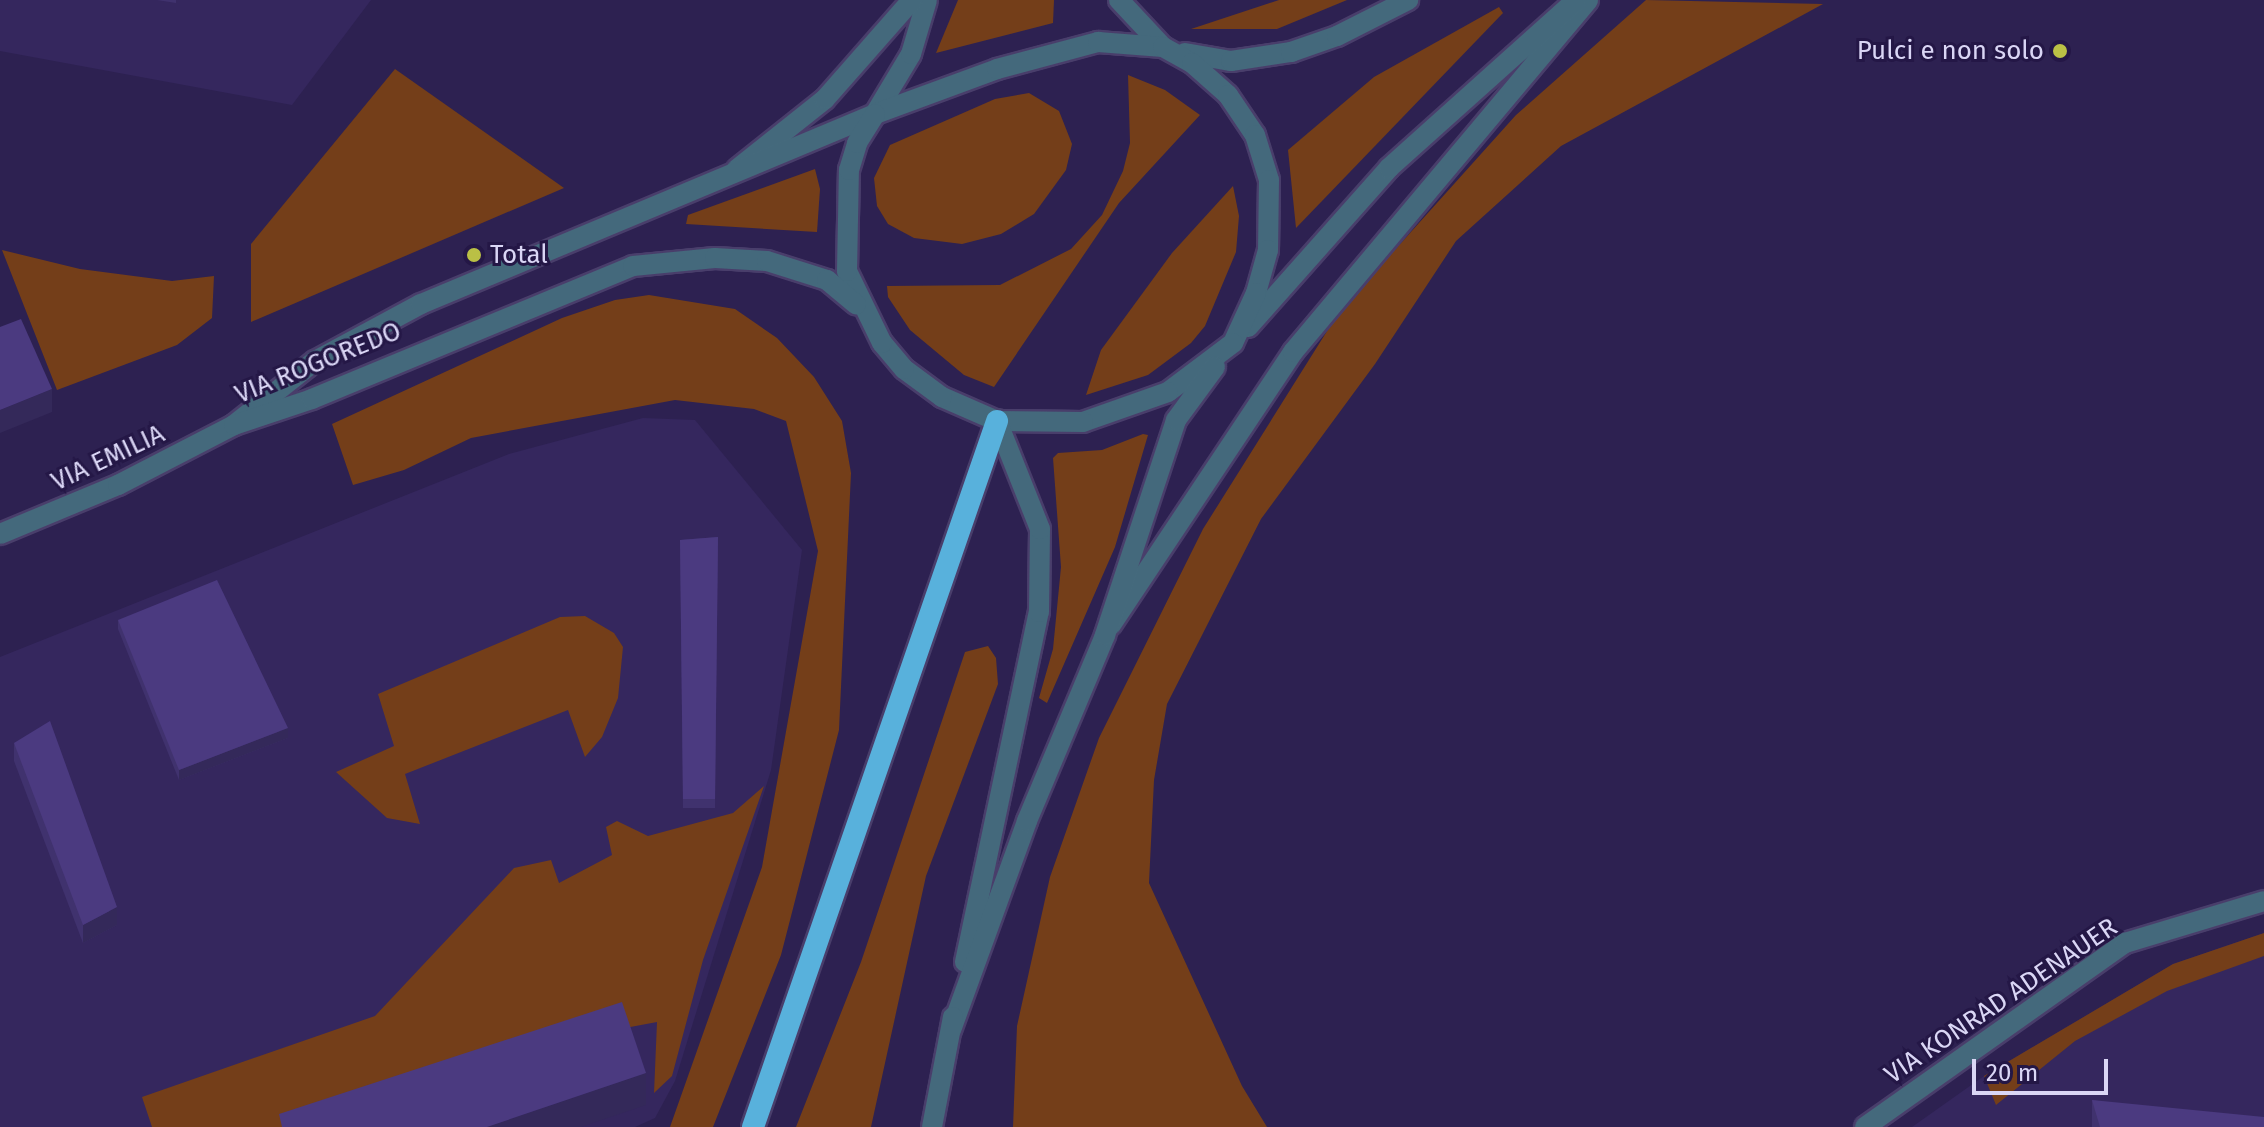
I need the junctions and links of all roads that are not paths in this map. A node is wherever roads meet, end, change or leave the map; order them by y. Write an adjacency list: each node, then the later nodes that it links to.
1 (912, 0): 9 (street)
2 (927, 0): 8 (street)
3 (1119, 0): 7 (street)
4 (1408, 0): 7 (street)
5 (1576, 0): 11 (street)
6 (1588, 0): 15 (street)
7 (1163, 47): 8 (street, VIA ROGOREDO); 11 (street)
8 (875, 114): 9 (street, VIA ROGOREDO); 10 (street)
9 (735, 170): 13 (street, VIA ROGOREDO)
10 (862, 311): 12 (street); 13 (street, VIA ROGOREDO)
11 (1233, 343): 12 (street); 15 (street)
12 (997, 421): 17 (street); 18 (highway)
13 (234, 425): 14 (street, VIA EMILIA)
14 (0, 534)
15 (1105, 635): 17 (street)
16 (2264, 901): 20 (street, VIA KONRAD ADENAUER)
17 (951, 1030): 19 (street)
18 (753, 1127)
19 (932, 1127)
20 (1865, 1127)

